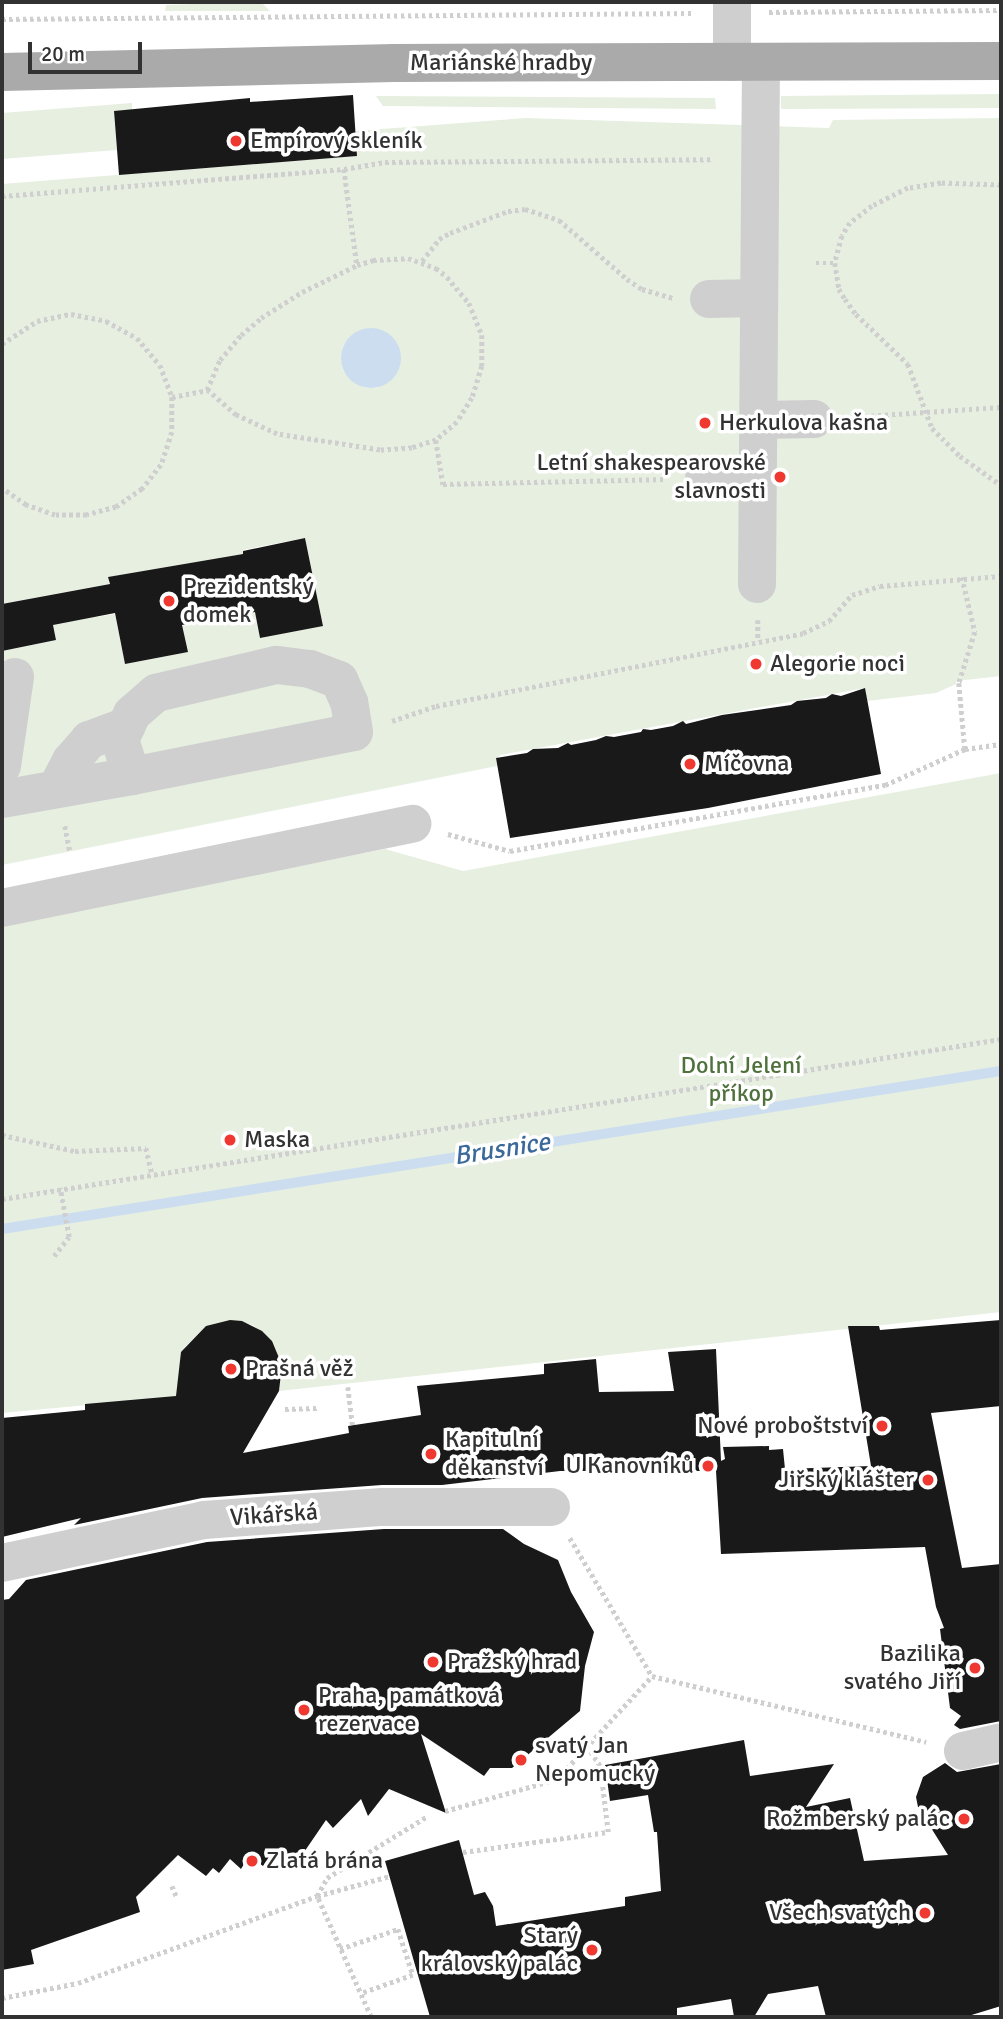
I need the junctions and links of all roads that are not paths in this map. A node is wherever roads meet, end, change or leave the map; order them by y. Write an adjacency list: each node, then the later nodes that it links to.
1 (732, 7): 3 (street)
2 (1001, 61): 3 (main road, Mariánské hradby)
3 (747, 62): 4 (main road, Mariánské hradby); 5 (street)
4 (2, 72)
5 (758, 298): 6 (street); 8 (street)
6 (709, 299)
7 (814, 419): 8 (street)
8 (759, 420): 10 (street)
9 (704, 478): 10 (street)
10 (759, 478): 11 (street)
11 (757, 584)
12 (15, 677): 14 (street)
13 (127, 726): 15 (street); 15 (street); 16 (street)
14 (2, 766)
15 (132, 776): 16 (street)
16 (57, 788): 17 (street)
17 (2, 799)
18 (412, 824): 19 (street)
19 (2, 908)
20 (551, 1507): 21 (street, Vikářská)
21 (2, 1563)
22 (1001, 1742): 23 (street)
23 (963, 1751)

